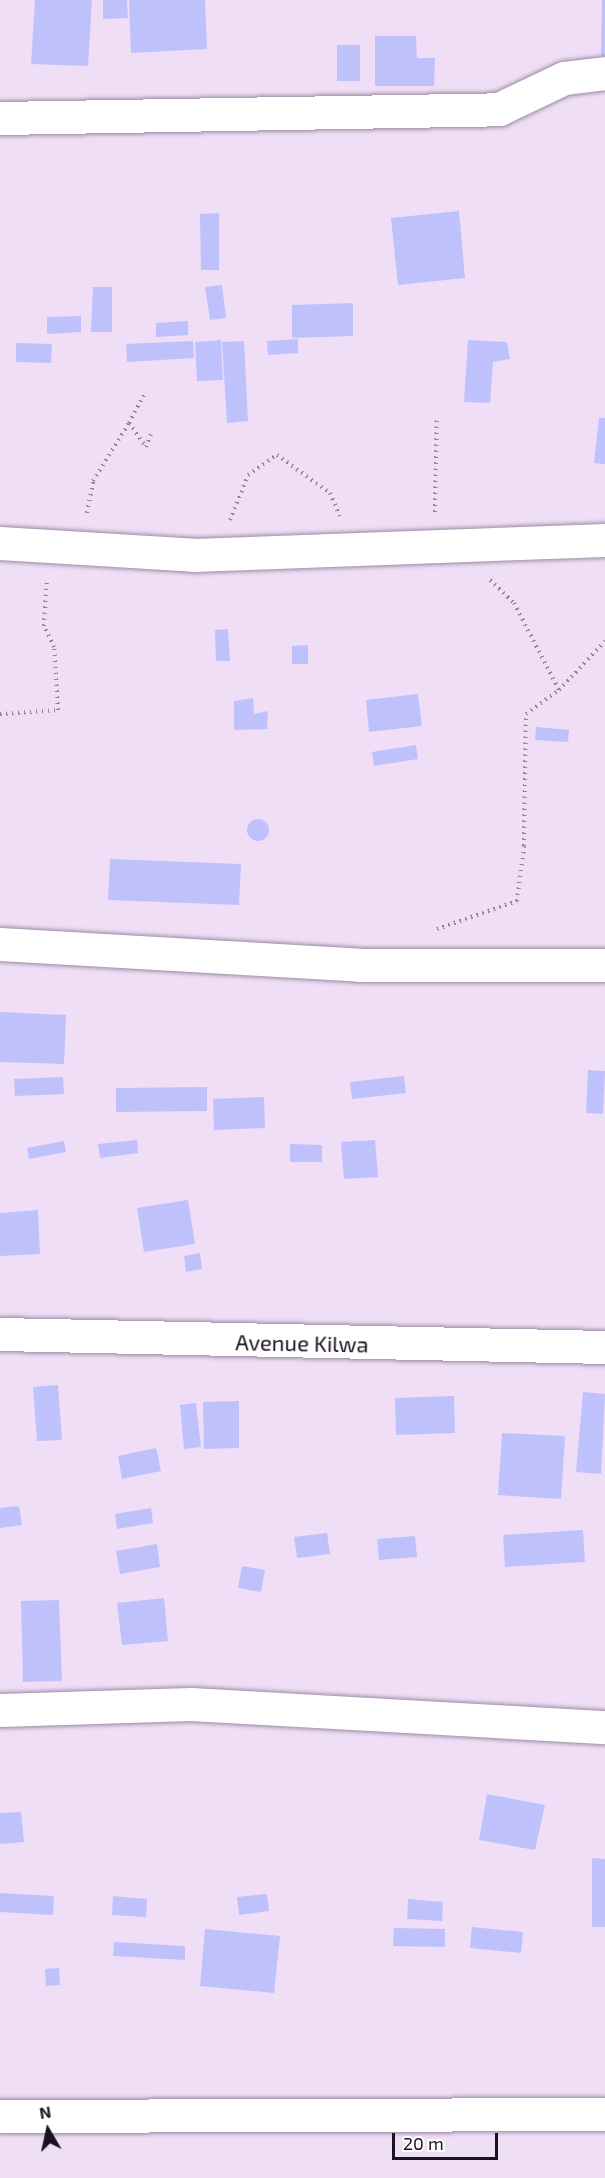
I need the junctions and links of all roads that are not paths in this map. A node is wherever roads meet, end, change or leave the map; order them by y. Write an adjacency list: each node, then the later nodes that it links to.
1 (605, 73): 2 (street)
2 (0, 118)
3 (605, 540): 4 (street)
4 (0, 543)
5 (0, 944): 6 (street)
6 (605, 965)
7 (0, 1334): 8 (street, Avenue Kilwa)
8 (605, 1347)
9 (0, 1710): 10 (street)
10 (605, 1727)
11 (605, 2114): 12 (street)
12 (0, 2116)

